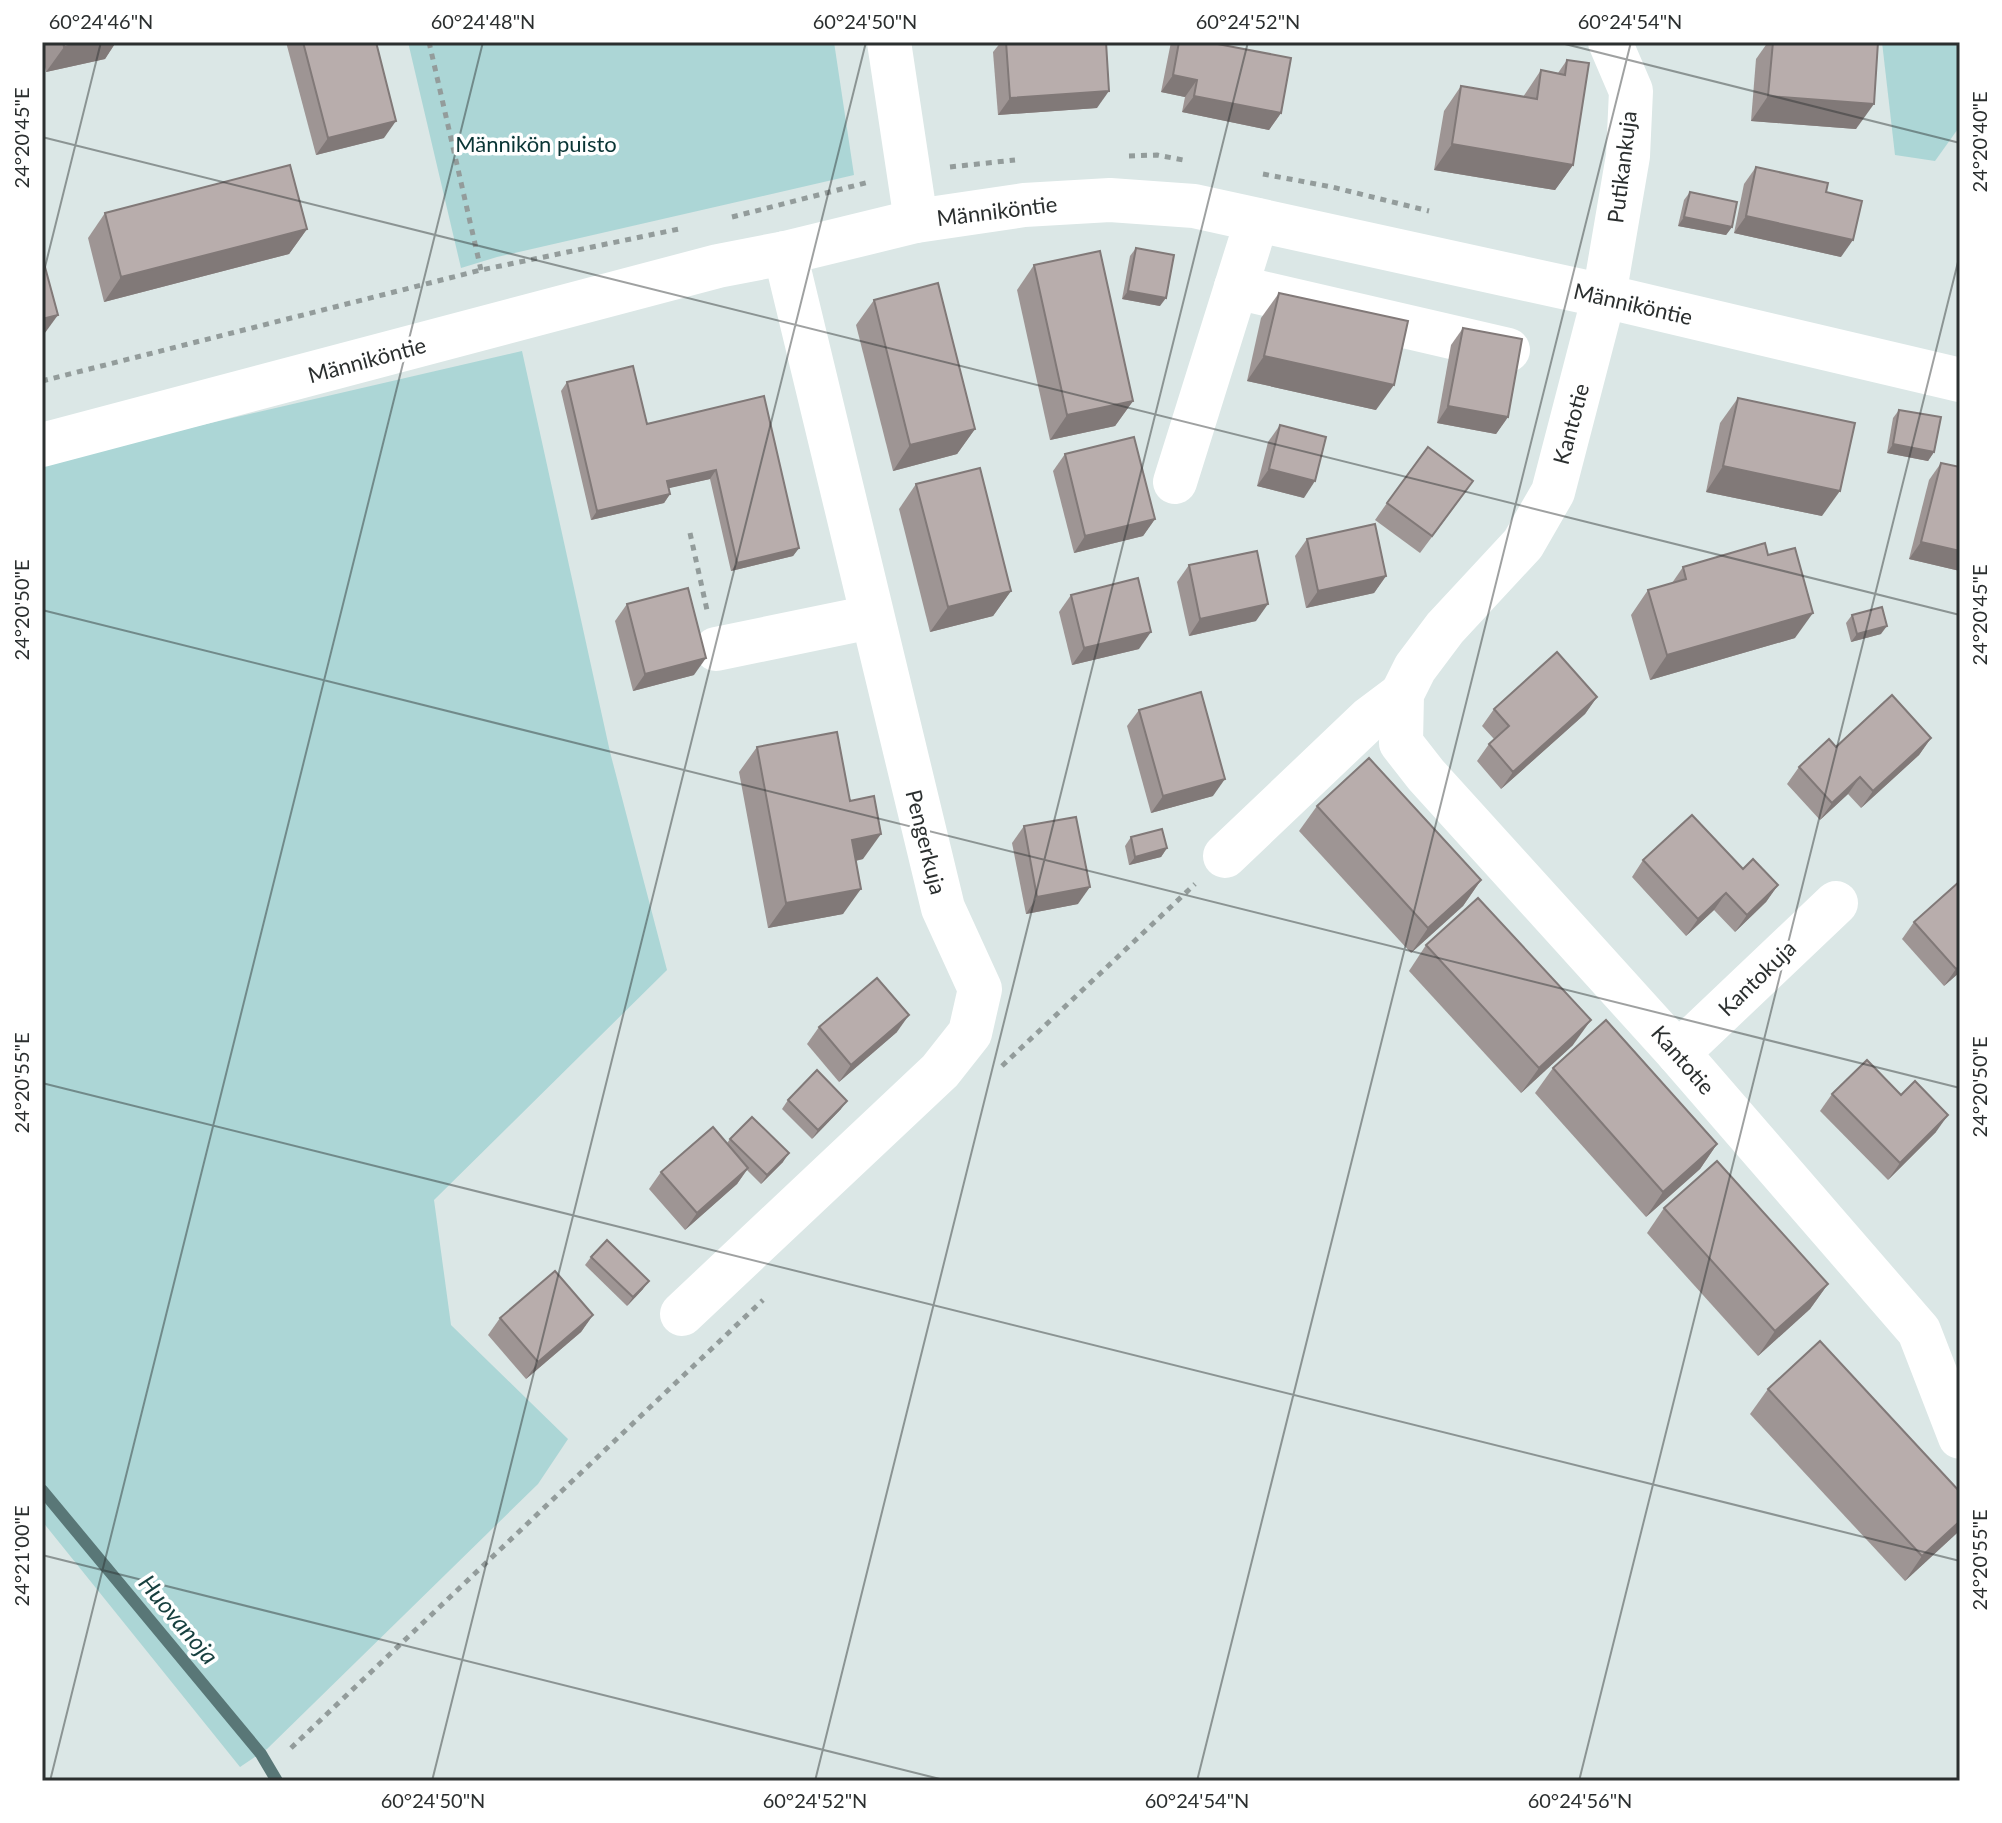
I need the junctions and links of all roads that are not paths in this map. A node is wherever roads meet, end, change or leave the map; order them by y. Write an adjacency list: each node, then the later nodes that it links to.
1 (889, 42): 4 (street)
2 (1610, 42): 7 (street, Putikankuja)
3 (1257, 220): 4 (street, Männiköntie); 6 (street); 7 (street, Männiköntie)
4 (916, 221): 5 (street, Männiköntie)
5 (785, 253): 10 (street, Männiköntie); 12 (street, Pengerkuja)
6 (1236, 287): 8 (street); 11 (street)
7 (1604, 296): 9 (street, Männiköntie); 14 (street, Kantotie)
8 (1508, 350)
9 (1960, 380)
10 (42, 445)
11 (1175, 482)
12 (871, 617): 13 (street); 18 (street, Pengerkuja)
13 (716, 649)
14 (1402, 694): 15 (street, Kantotie); 17 (street, Kantotie)
15 (1225, 856)
16 (1836, 903): 17 (street, Kantokuja)
17 (1678, 1053): 19 (street, Kantotie)
18 (682, 1314)
19 (1960, 1437)

